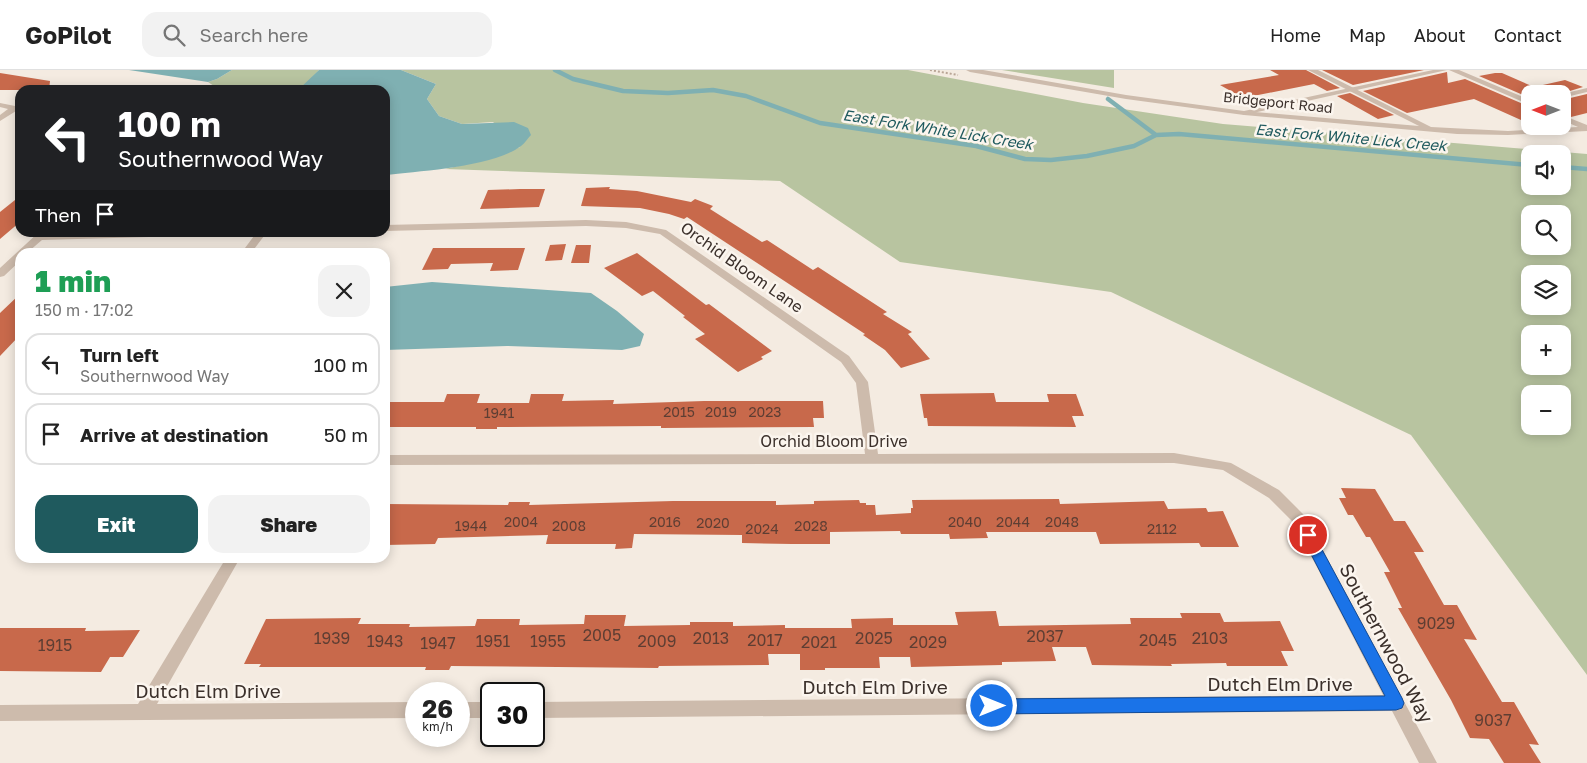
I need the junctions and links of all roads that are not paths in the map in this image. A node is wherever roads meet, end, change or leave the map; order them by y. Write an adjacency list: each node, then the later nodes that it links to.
1 (970, 70): 12 (street, Bridgeport Road)
2 (1312, 70): 5 (street)
3 (1443, 70): 5 (street)
4 (1453, 70): 8 (street)
5 (1351, 89): 12 (street); 16 (street)
6 (1587, 90): 7 (lane)
7 (1571, 94)
8 (1521, 99)
9 (0, 105): 10 (street)
10 (15, 108)
11 (15, 110): 13 (street)
12 (1244, 113): 16 (street, Bridgeport Road)
13 (0, 119)
14 (1571, 121): 15 (street)
15 (1587, 128): 16 (street, Bridgeport Road)
16 (1434, 130)
17 (390, 228): 24 (street, Orchid Bloom Lane)
18 (40, 237): 20 (street)
19 (258, 237): 21 (street)
20 (27, 248)
21 (250, 248)
22 (15, 260): 23 (street)
23 (0, 274)
24 (872, 458): 25 (street, Orchid Bloom Drive); 26 (street, Orchid Bloom Drive)
25 (390, 460)
26 (1274, 494): 28 (street, Southernwood Way)
27 (230, 563): 31 (street)
28 (1396, 703): 30 (street, Dutch Elm Drive); 33 (street, Southernwood Way)
29 (405, 710): 31 (street, Dutch Elm Drive)
30 (545, 710)
31 (143, 712): 32 (street, Dutch Elm Drive)
32 (0, 713)
33 (1428, 763)

